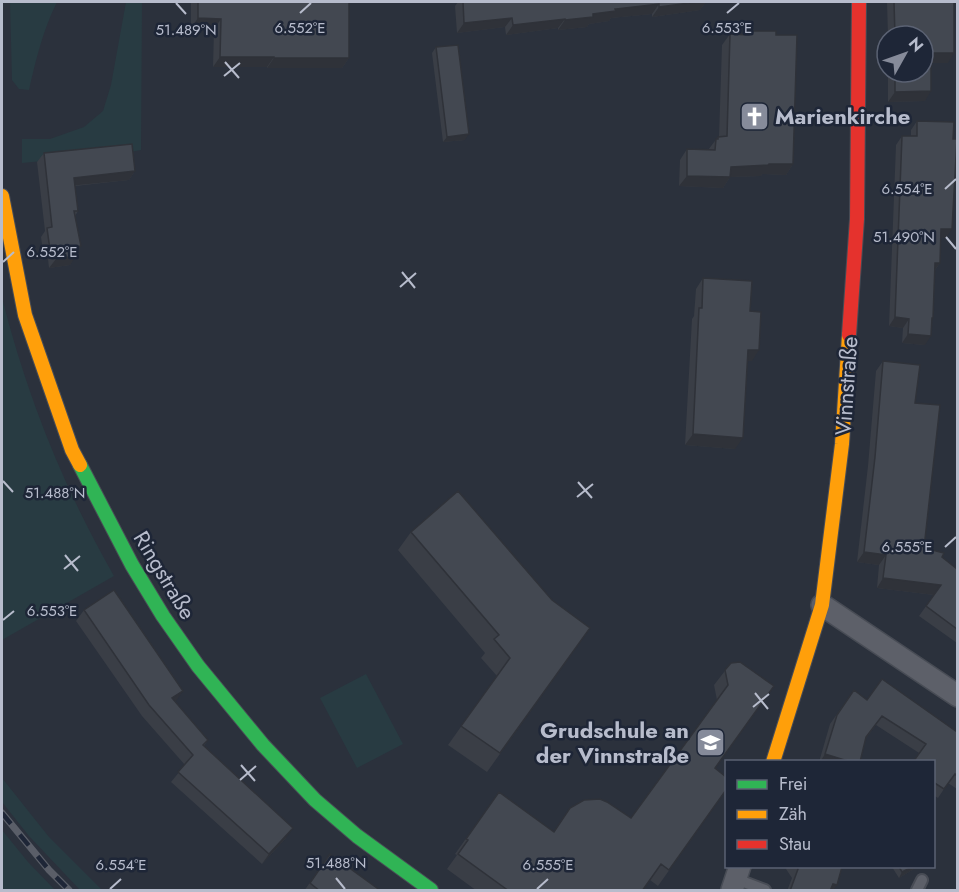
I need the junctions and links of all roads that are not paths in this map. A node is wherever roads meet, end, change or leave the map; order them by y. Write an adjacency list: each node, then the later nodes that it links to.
1 (860, 2): 3 (street, Vinnstraße)
2 (2, 196): 7 (street, Ringstraße)
3 (822, 605): 4 (street); 5 (street, Vinnstraße)
4 (957, 696)
5 (774, 760)
6 (736, 879): 8 (lane)
7 (431, 891)
8 (765, 891)

